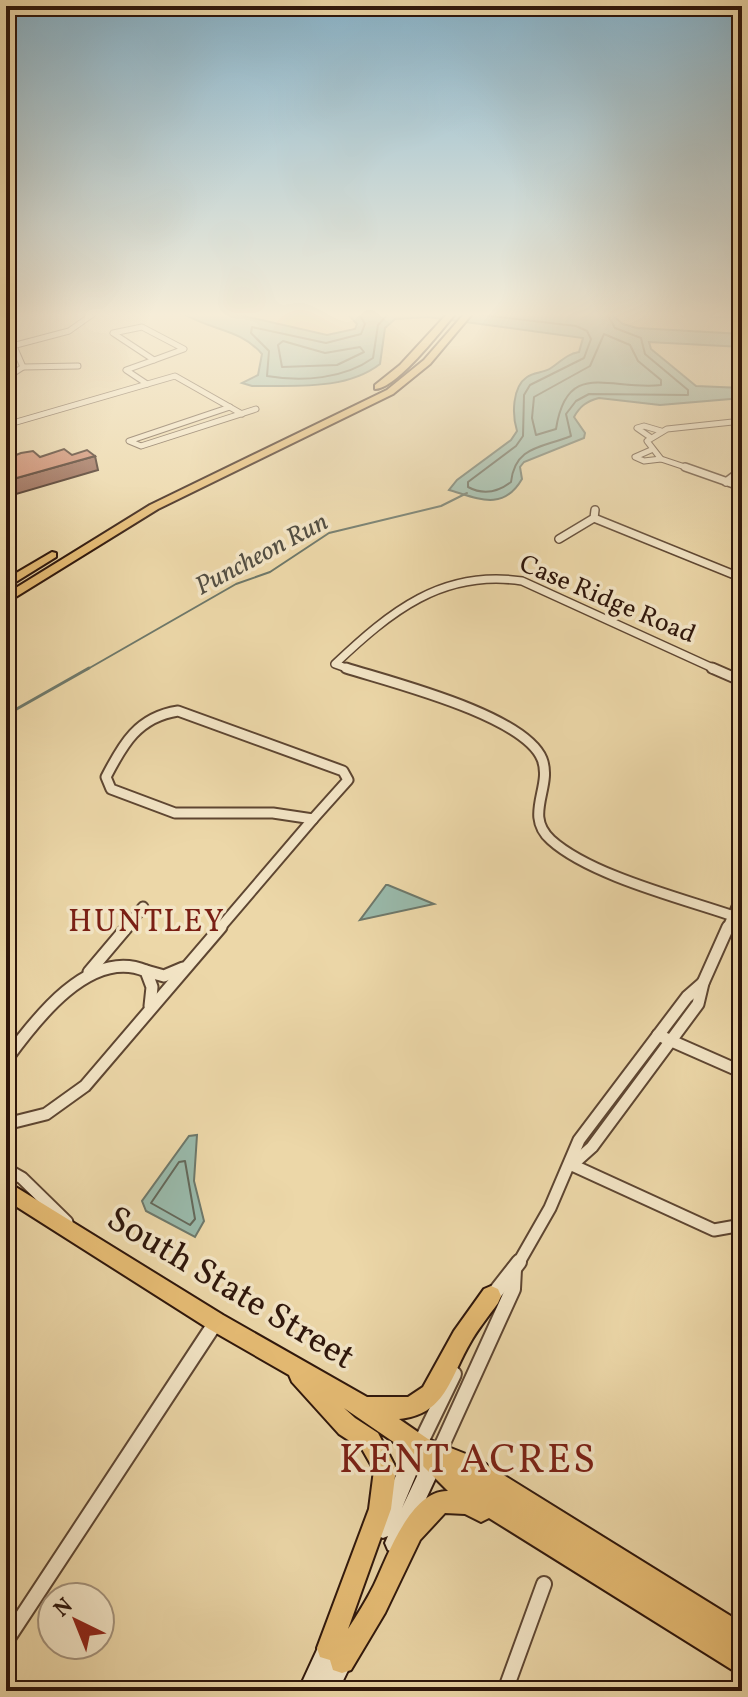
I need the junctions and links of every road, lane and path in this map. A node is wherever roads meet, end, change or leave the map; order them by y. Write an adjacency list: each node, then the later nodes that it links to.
1 (115, 393): 9 (street)
2 (206, 393): 5 (street)
3 (367, 393): 17 (highway)
4 (388, 393): 22 (highway)
5 (230, 407): 7 (street); 7 (street)
6 (256, 409): 7 (street)
7 (242, 414)
8 (742, 421): 10 (street)
9 (6, 425)
10 (661, 431): 11 (street); 11 (street)
11 (650, 437): 12 (street)
12 (651, 450): 13 (street); 13 (street)
13 (661, 459): 15 (street)
14 (742, 470): 15 (street)
15 (726, 482): 16 (street)
16 (742, 487)
17 (90, 532)
18 (559, 539): 20 (street)
19 (62, 548): 21 (highway)
20 (742, 578)
21 (6, 584)
22 (6, 599)
23 (742, 681): 27 (street, Case Ridge Road)
24 (313, 819): 24 (street); 28 (street)
25 (742, 896): 27 (street)
26 (143, 907): 30 (street)
27 (738, 917): 31 (street)
28 (192, 961): 29 (street); 32 (street)
29 (146, 971): 30 (street); 32 (street)
30 (84, 978): 35 (street)
31 (703, 983): 33 (street); 34 (street)
32 (149, 1009): 37 (street)
33 (658, 1035): 34 (street); 38 (street)
34 (673, 1041): 36 (street); 38 (street)
35 (6, 1060)
36 (742, 1072)
37 (6, 1124)
38 (572, 1165): 41 (street); 43 (street)
39 (6, 1169): 42 (street)
40 (6, 1190): 42 (main road, South State Street)
41 (742, 1225)
42 (87, 1241): 45 (main road, South State Street)
43 (514, 1269): 44 (street); 48 (street)
44 (491, 1296): 47 (main road); 48 (street)
45 (216, 1322): 46 (main road, South State Street); 52 (street)
46 (287, 1363): 47 (main road, South State Street); 53 (main road)
47 (364, 1407): 48 (main road, South State Street)
48 (430, 1454): 50 (main road, South State Street); 51 (main road, South State Street); 53 (street)
49 (544, 1584): 57 (street)
50 (642, 1602): 53 (main road); 54 (main road, South State Street)
51 (742, 1637)
52 (6, 1641)
53 (335, 1655): 55 (street); 56 (street)
54 (742, 1664)
55 (309, 1691)
56 (327, 1691)
57 (505, 1691)

